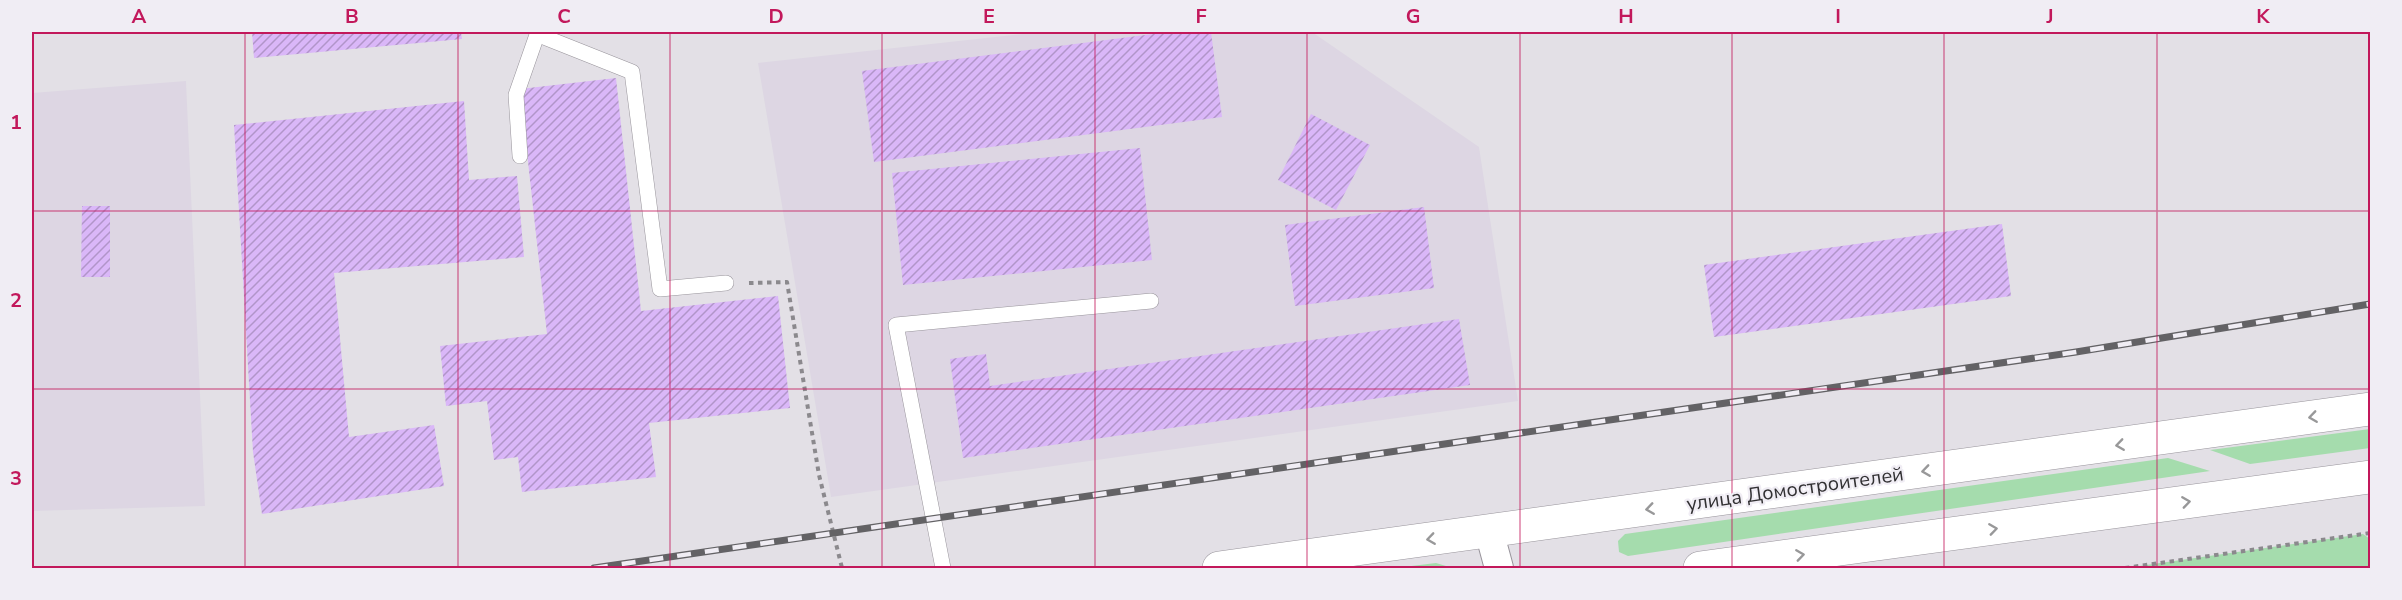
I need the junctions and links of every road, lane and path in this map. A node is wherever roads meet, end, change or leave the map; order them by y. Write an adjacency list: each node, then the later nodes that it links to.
1 (539, 33): 2 (lane); 3 (lane)
2 (520, 156)
3 (726, 283): 9 (path)
4 (1151, 301): 10 (lane)
5 (2370, 409): 7 (main road, улица Домостроителей, one-way to 7)
6 (2370, 477): 13 (main road, one-way to 6)
7 (1489, 531): 11 (main road, улица Домостроителей, one-way to 11); 12 (street)
8 (2370, 533): 14 (path)
9 (842, 568)
10 (943, 568)
11 (1219, 568)
12 (1499, 568)
13 (1700, 568)
14 (2125, 568)

